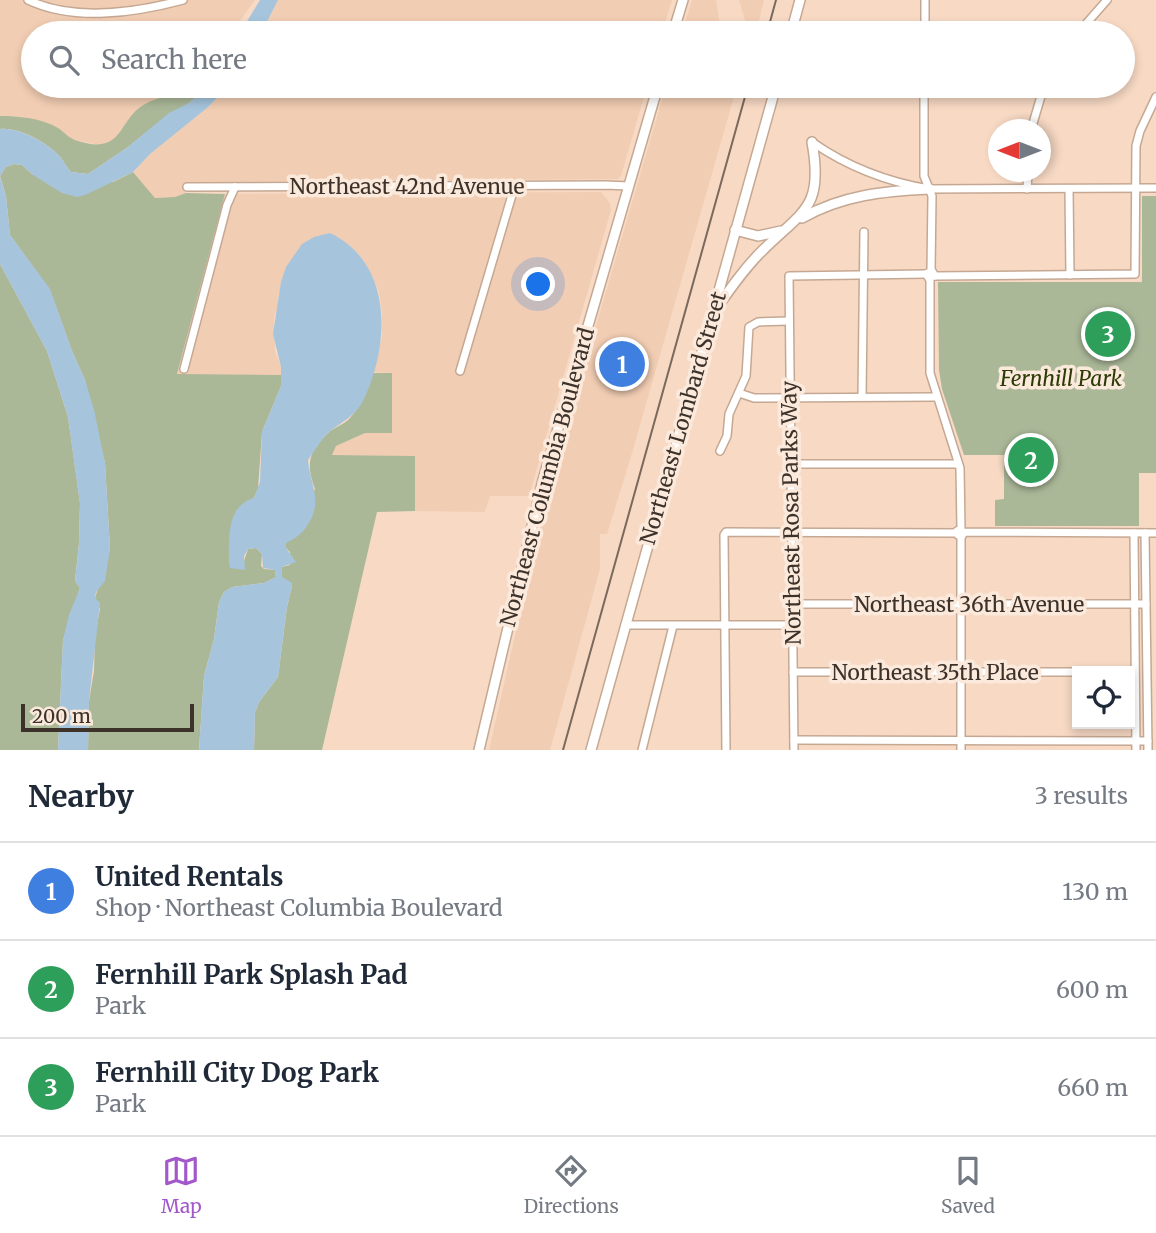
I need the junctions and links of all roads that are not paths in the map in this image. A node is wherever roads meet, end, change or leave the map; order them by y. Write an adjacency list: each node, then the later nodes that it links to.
1 (28, 0): 2 (street)
2 (183, 0)
3 (683, 0): 7 (main road)
4 (800, 0): 8 (main road)
5 (925, 0): 9 (street)
6 (1107, 0): 10 (street)
7 (677, 21)
8 (794, 21)
9 (925, 21)
10 (1089, 21)
11 (1156, 97): 24 (street)
12 (654, 98): 20 (main road, Northeast Columbia Boulevard)
13 (773, 98): 29 (main road, Northeast Lombard Street)
14 (924, 98): 26 (street)
15 (1040, 98): 16 (street)
16 (1034, 119)
17 (812, 142): 26 (street); 28 (main road)
18 (1027, 182): 27 (street)
19 (515, 185): 20 (street, Northeast 42nd Avenue); 22 (street, Northeast 42nd Avenue); 37 (street)
20 (628, 186): 69 (main road, Northeast Columbia Boulevard)
21 (187, 187): 22 (street, Northeast 42nd Avenue)
22 (235, 187): 36 (street)
23 (1069, 188): 24 (street); 27 (street); 33 (street)
24 (1135, 188): 25 (street); 33 (street)
25 (1156, 188)
26 (930, 189): 27 (street); 28 (main road); 32 (street)
27 (1027, 189)
28 (793, 224): 29 (main road); 34 (main road)
29 (736, 230): 34 (main road, Northeast Lombard Street)
30 (864, 232): 31 (street)
31 (864, 275): 32 (street); 35 (street, Northeast Rosa Parks Way); 39 (street)
32 (930, 275): 33 (street); 40 (street)
33 (1070, 275)
34 (712, 315): 54 (main road, Northeast Lombard Street)
35 (789, 321): 38 (street); 41 (street, Northeast Rosa Parks Way)
36 (184, 369)
37 (460, 371)
38 (739, 393): 41 (street); 42 (street)
39 (862, 397): 40 (street); 41 (street)
40 (936, 397): 44 (street)
41 (790, 398): 43 (street, Northeast Rosa Parks Way)
42 (720, 451)
43 (791, 464): 44 (street); 46 (street, Northeast Rosa Parks Way)
44 (958, 464): 45 (street)
45 (961, 532): 46 (street); 47 (street); 51 (street)
46 (792, 533): 50 (street, Northeast Rosa Parks Way); 55 (street)
47 (1133, 533): 48 (street); 52 (street)
48 (1144, 533): 49 (street); 53 (street)
49 (1156, 533)
50 (792, 604): 51 (street, Northeast 36th Avenue); 56 (street, Northeast Rosa Parks Way)
51 (961, 604): 52 (street, Northeast 36th Avenue); 60 (street)
52 (1135, 604): 53 (street, Northeast 36th Avenue); 58 (street)
53 (1146, 604): 63 (street)
54 (625, 625): 57 (street); 70 (main road, Northeast Lombard Street)
55 (725, 625): 56 (street); 57 (street); 72 (street)
56 (792, 625): 59 (street, Northeast Rosa Parks Way)
57 (673, 626): 71 (street)
58 (1133, 666)
59 (793, 672): 60 (street, Northeast 35th Place); 65 (street, Northeast Rosa Parks Way)
60 (961, 672): 61 (street, Northeast 35th Place); 66 (street)
61 (1072, 672)
62 (1135, 672): 63 (street)
63 (1147, 672): 68 (street)
64 (1135, 718): 67 (street)
65 (794, 740): 66 (street); 73 (street, Northeast Rosa Parks Way)
66 (961, 741): 67 (street); 74 (street)
67 (1136, 741): 68 (street); 75 (street)
68 (1148, 741): 76 (street)
69 (479, 750)
70 (591, 750)
71 (642, 750)
72 (726, 750)
73 (794, 750)
74 (961, 750)
75 (1136, 750)
76 (1148, 750)

